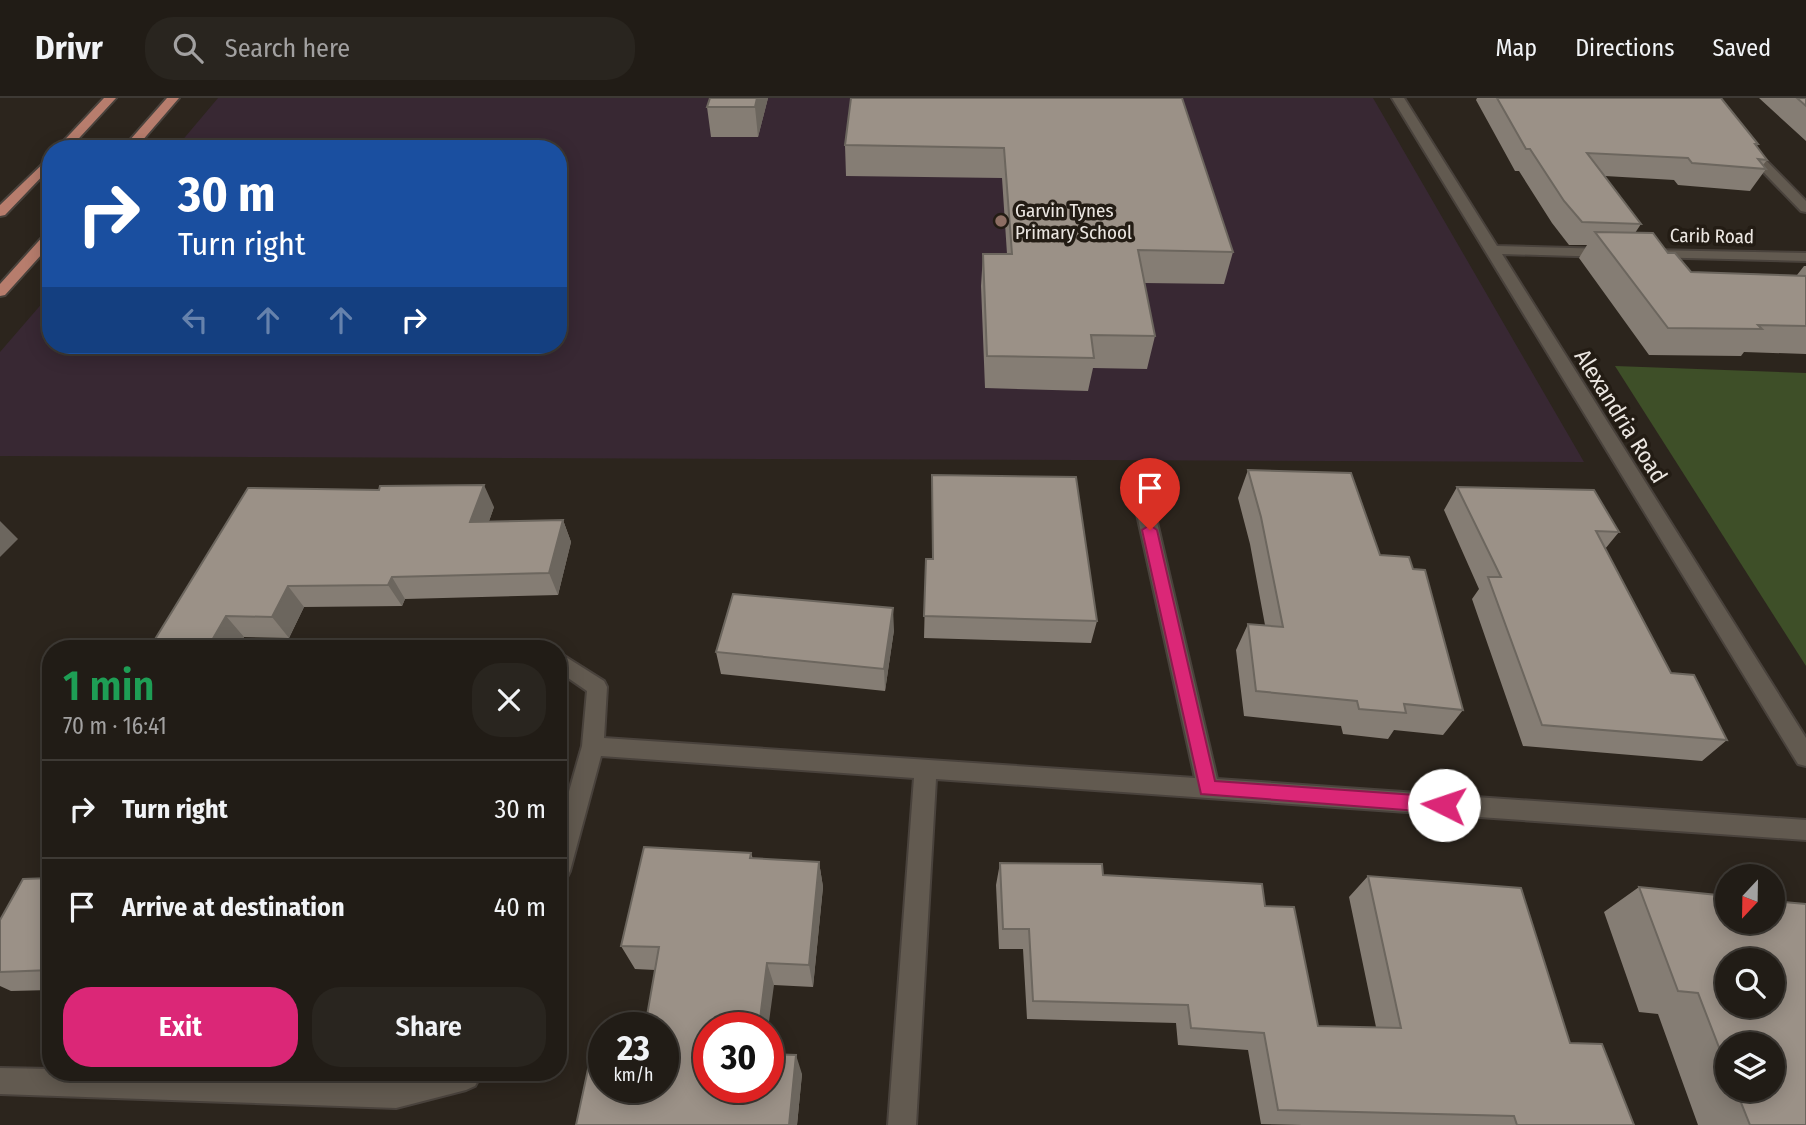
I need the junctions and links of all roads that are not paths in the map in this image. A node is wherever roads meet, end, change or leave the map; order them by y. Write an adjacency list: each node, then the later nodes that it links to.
1 (110, 98): 5 (main road)
2 (173, 98): 6 (main road)
3 (1398, 98): 11 (street, Alexandria Road)
4 (1737, 138): 8 (street)
5 (70, 140)
6 (136, 140)
7 (42, 169): 9 (main road)
8 (1806, 208)
9 (0, 212)
10 (42, 246): 13 (main road)
11 (1491, 250): 12 (street, Carib Road); 17 (street, Alexandria Road)
12 (1806, 257)
13 (0, 292)
14 (1144, 505): 19 (street)
15 (567, 666): 16 (street)
16 (593, 746): 18 (street); 21 (street)
17 (1806, 757)
18 (926, 769): 19 (street); 24 (street)
19 (1208, 789): 20 (street)
20 (1806, 830)
21 (567, 839)
22 (0, 1081): 23 (street)
23 (450, 1081)
24 (902, 1125)

